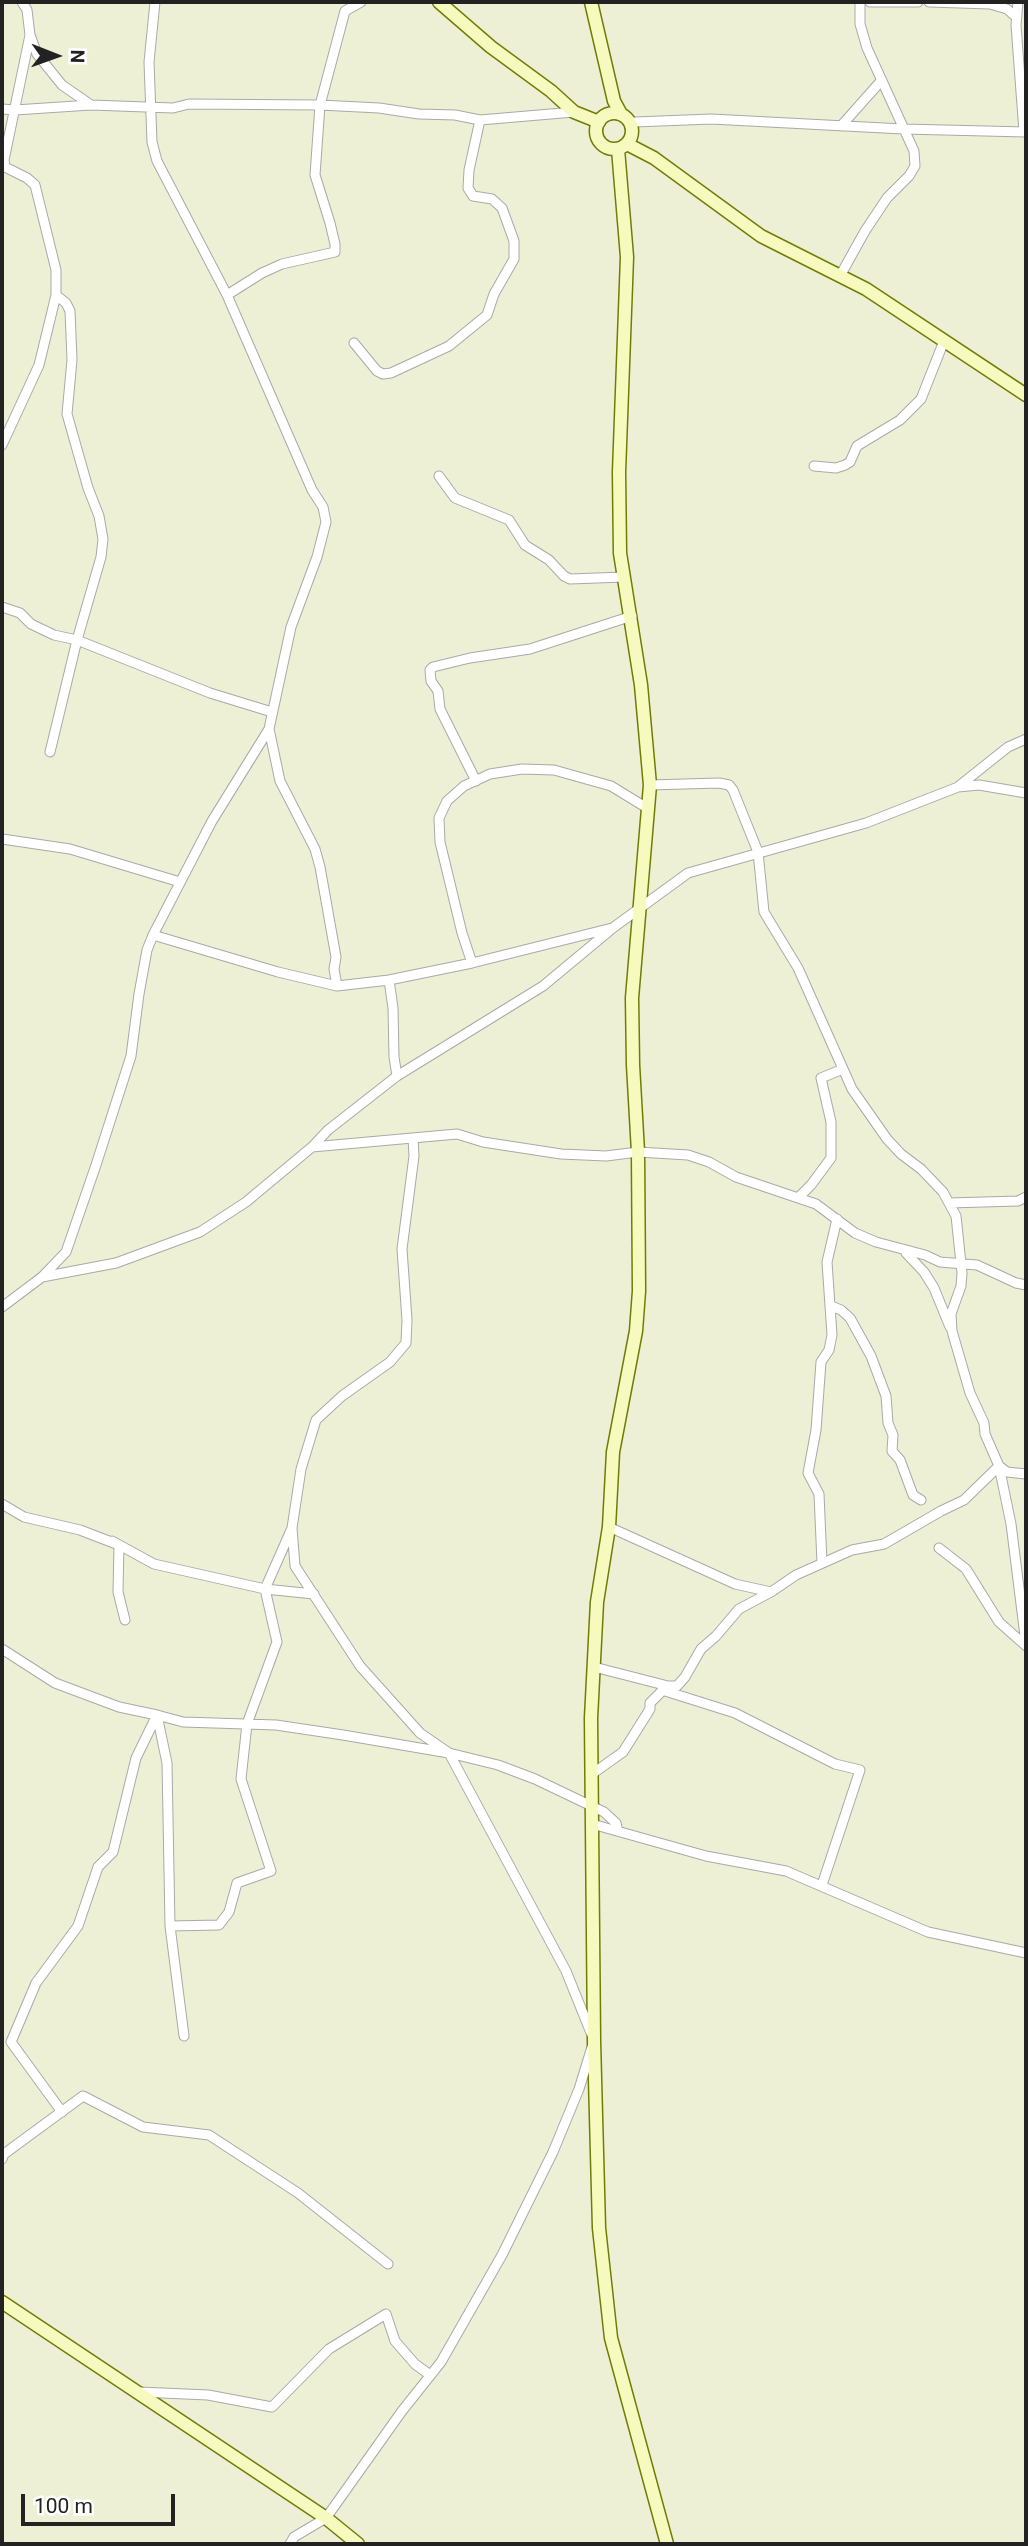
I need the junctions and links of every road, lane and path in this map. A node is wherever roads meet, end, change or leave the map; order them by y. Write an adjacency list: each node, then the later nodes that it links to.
1 (22, 2): 12 (street)
2 (155, 2): 16 (street)
3 (360, 2): 15 (street)
4 (439, 2): 19 (street)
5 (591, 2): 20 (street)
6 (860, 2): 13 (street)
7 (870, 2): 8 (street)
8 (918, 2)
9 (929, 2): 11 (street)
10 (1018, 2): 11 (street)
11 (1016, 17): 26 (street)
12 (30, 35): 14 (street); 18 (street)
13 (881, 81): 24 (street); 25 (street)
14 (91, 105): 16 (street); 18 (street)
15 (320, 105): 16 (street); 21 (street); 30 (street)
16 (151, 106): 30 (street)
17 (2, 109): 18 (street)
18 (15, 110): 29 (street)
19 (574, 112): 21 (street); 22 (street)
20 (621, 114): 22 (street); 23 (street)
21 (480, 120): 32 (street)
22 (599, 122): 27 (street)
23 (631, 125): 24 (street); 27 (street)
24 (841, 126): 25 (street)
25 (903, 129): 26 (street); 28 (street)
26 (1025, 132)
27 (622, 146): 28 (street); 37 (street)
28 (840, 276): 31 (street)
29 (56, 295): 34 (street); 40 (street)
30 (226, 295): 41 (street)
31 (944, 341): 33 (street); 35 (street)
32 (354, 343)
33 (1026, 395)
34 (2, 444)
35 (814, 466)
36 (439, 476): 37 (street)
37 (624, 577): 39 (street)
38 (2, 607): 40 (street)
39 (632, 616): 45 (street); 46 (street)
40 (77, 640): 41 (street); 44 (street)
41 (272, 712): 42 (street)
42 (269, 729): 52 (street); 58 (street)
43 (1026, 739): 47 (street)
44 (50, 752)
45 (476, 780): 49 (street); 56 (street)
46 (650, 785): 49 (street); 51 (street)
47 (958, 787): 48 (street); 51 (street)
48 (1026, 793)
49 (647, 808): 53 (street)
50 (2, 839): 52 (street)
51 (758, 852): 53 (street); 59 (street)
52 (180, 882): 55 (street)
53 (639, 910): 54 (street); 63 (street)
54 (614, 927): 56 (street); 60 (street)
55 (153, 936): 58 (street); 70 (street)
56 (472, 963): 57 (street)
57 (389, 979): 58 (street); 60 (street)
58 (337, 986)
59 (843, 1069): 64 (street); 66 (street)
60 (397, 1076): 62 (street)
61 (413, 1138): 62 (street); 63 (street); 80 (street)
62 (312, 1147): 70 (street)
63 (638, 1152): 64 (street); 79 (street)
64 (799, 1197): 67 (street)
65 (1026, 1197): 66 (street)
66 (949, 1203): 69 (street)
67 (837, 1219): 68 (street); 72 (street)
68 (901, 1250): 69 (street); 74 (street)
69 (961, 1264): 71 (street); 74 (street)
70 (42, 1277): 73 (street)
71 (1026, 1285)
72 (831, 1306): 77 (street); 83 (street)
73 (2, 1307)
74 (952, 1331): 75 (street)
75 (999, 1466): 76 (street); 83 (street); 88 (street)
76 (1026, 1474)
77 (922, 1500)
78 (2, 1504): 81 (street)
79 (609, 1527): 85 (street); 90 (street)
80 (292, 1528): 84 (street); 86 (street)
81 (112, 1541): 84 (street); 87 (street)
82 (939, 1549): 88 (street)
83 (822, 1563): 85 (street)
84 (265, 1589): 86 (street); 93 (street)
85 (771, 1592): 91 (street)
86 (314, 1594): 94 (street)
87 (125, 1620)
88 (1026, 1645)
89 (2, 1650): 92 (street)
90 (594, 1667): 91 (street); 95 (street)
91 (665, 1688): 95 (street); 99 (street)
92 (157, 1716): 93 (street); 100 (street); 104 (street)
93 (247, 1724): 94 (street); 100 (street)
94 (449, 1753): 96 (street); 103 (street)
95 (592, 1774): 96 (street)
96 (592, 1808): 97 (street); 98 (street)
97 (592, 1824): 98 (street); 103 (street)
98 (618, 1831): 99 (street)
99 (822, 1885): 101 (street)
100 (170, 1926): 102 (street)
101 (1026, 1953)
102 (184, 2036)
103 (594, 2041): 108 (street); 113 (street)
104 (62, 2112): 105 (street); 106 (street)
105 (2, 2160)
106 (388, 2264)
107 (2, 2302): 109 (street)
108 (430, 2375): 109 (street); 110 (street)
109 (140, 2392): 110 (street)
110 (326, 2518): 111 (street); 112 (street)
111 (290, 2544)
112 (358, 2544)
113 (667, 2544)

